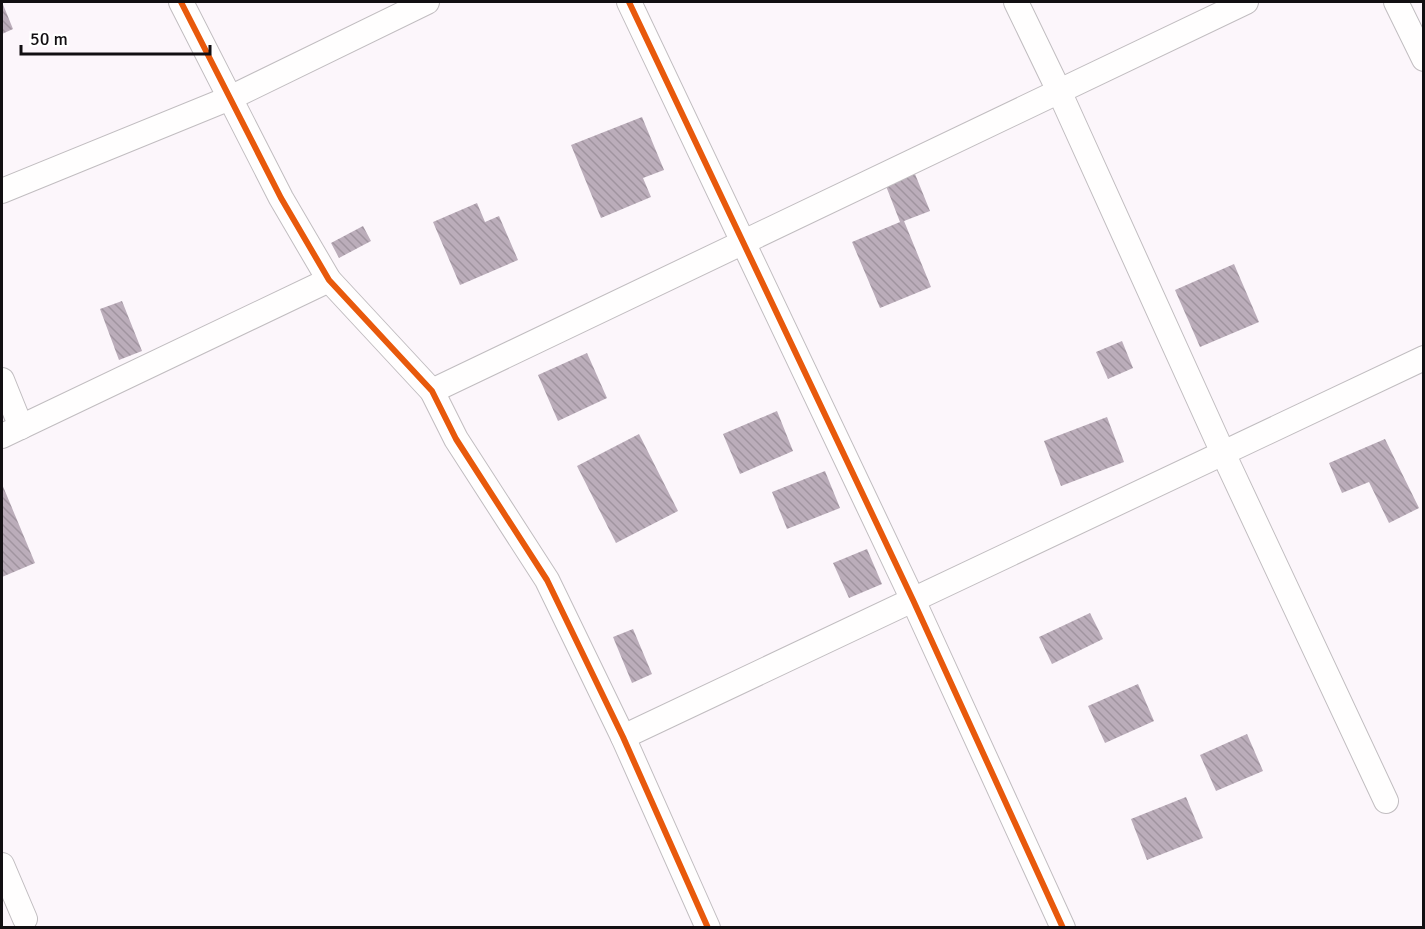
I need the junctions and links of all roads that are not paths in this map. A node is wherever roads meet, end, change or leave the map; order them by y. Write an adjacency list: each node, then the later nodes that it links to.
1 (181, 2): 9 (street)
2 (427, 2): 9 (street)
3 (629, 2): 11 (street)
4 (1016, 2): 8 (street)
5 (1246, 2): 8 (street)
6 (1396, 2): 7 (street)
7 (1424, 59)
8 (1059, 91): 11 (street); 17 (street)
9 (230, 98): 10 (street); 12 (street)
10 (2, 191)
11 (744, 241): 15 (street); 18 (street)
12 (329, 280): 15 (street); 16 (street)
13 (1424, 358): 17 (street)
14 (2, 380): 16 (street)
15 (432, 391): 19 (street)
16 (11, 431)
17 (1223, 453): 18 (street); 20 (street)
18 (913, 600): 19 (street); 24 (street)
19 (622, 737): 23 (street)
20 (1386, 801)
21 (2, 865): 22 (street)
22 (25, 919)
23 (708, 927)
24 (1063, 927)

